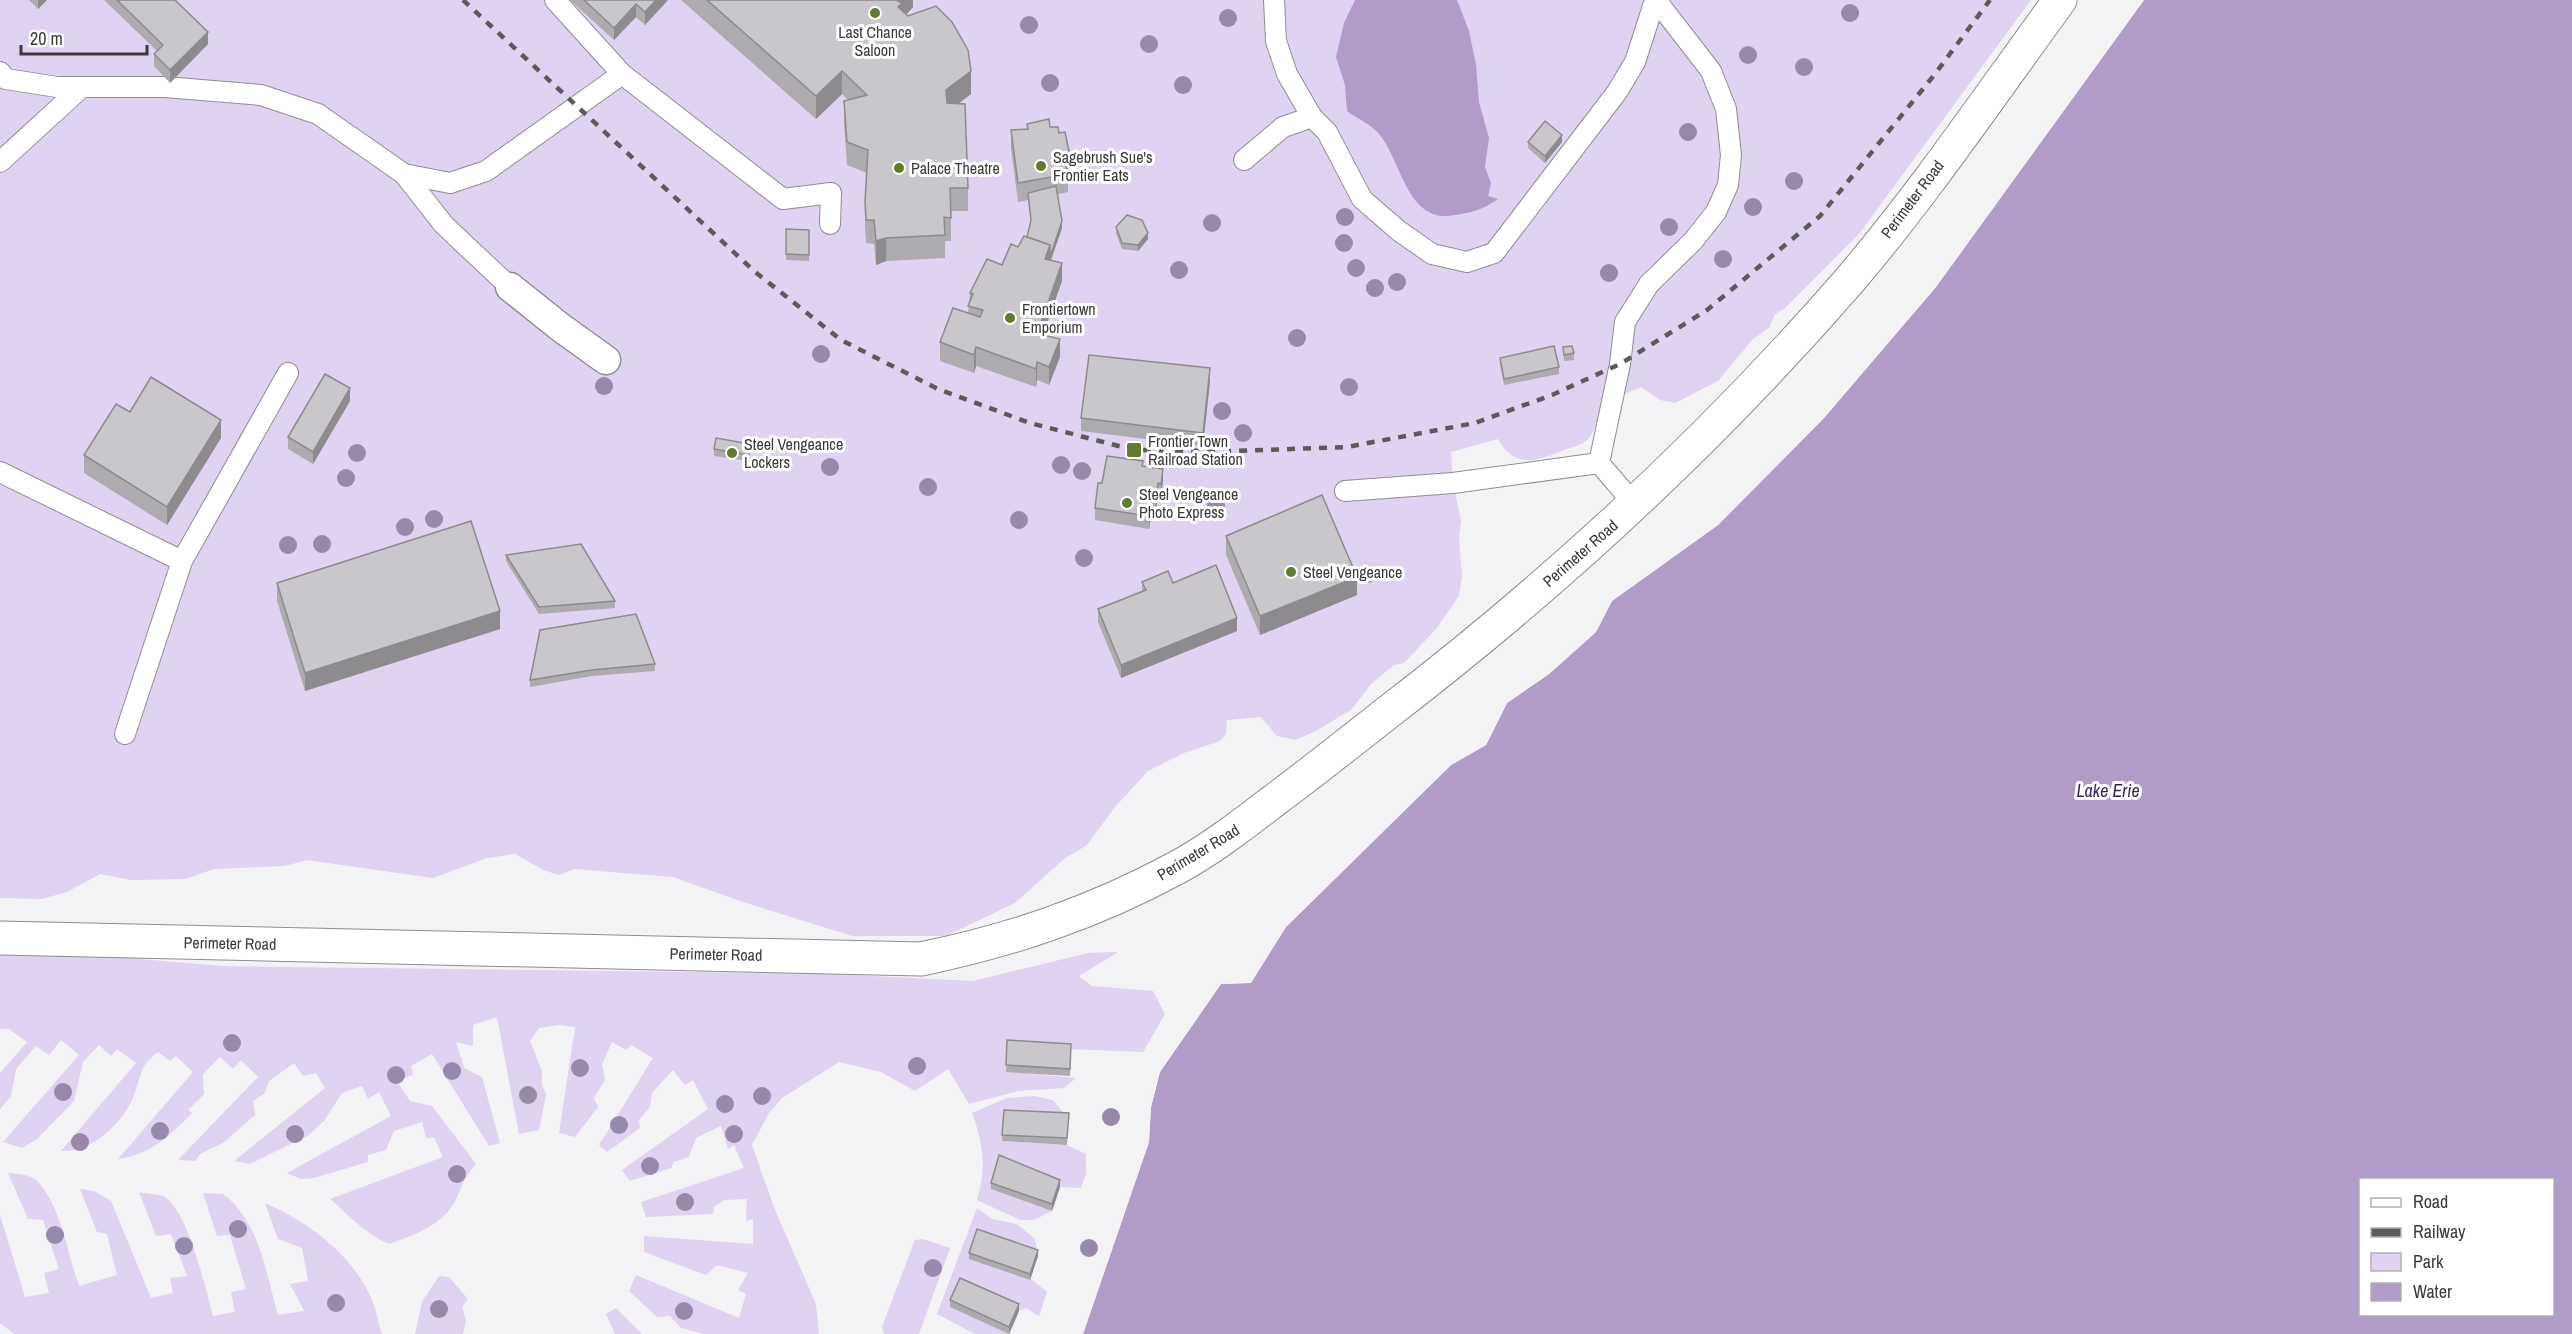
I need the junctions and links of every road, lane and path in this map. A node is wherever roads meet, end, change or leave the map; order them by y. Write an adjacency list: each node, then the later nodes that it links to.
1 (555, 0): 6 (lane)
2 (1274, 0): 8 (lane)
3 (1656, 0): 8 (lane); 16 (lane)
4 (2060, 0): 19 (street, Perimeter Road)
5 (0, 72): 7 (lane)
6 (622, 74): 11 (lane); 12 (lane)
7 (82, 87): 10 (lane); 11 (lane)
8 (1312, 117): 9 (lane)
9 (1244, 160)
10 (0, 162)
11 (404, 174): 13 (lane)
12 (830, 224)
13 (510, 287): 14 (street)
14 (606, 360)
15 (288, 373): 20 (lane)
16 (1599, 462): 18 (lane); 19 (lane)
17 (0, 472): 20 (lane)
18 (1345, 491)
19 (1635, 505): 22 (street, Perimeter Road)
20 (182, 561): 21 (lane)
21 (125, 734)
22 (0, 938)

